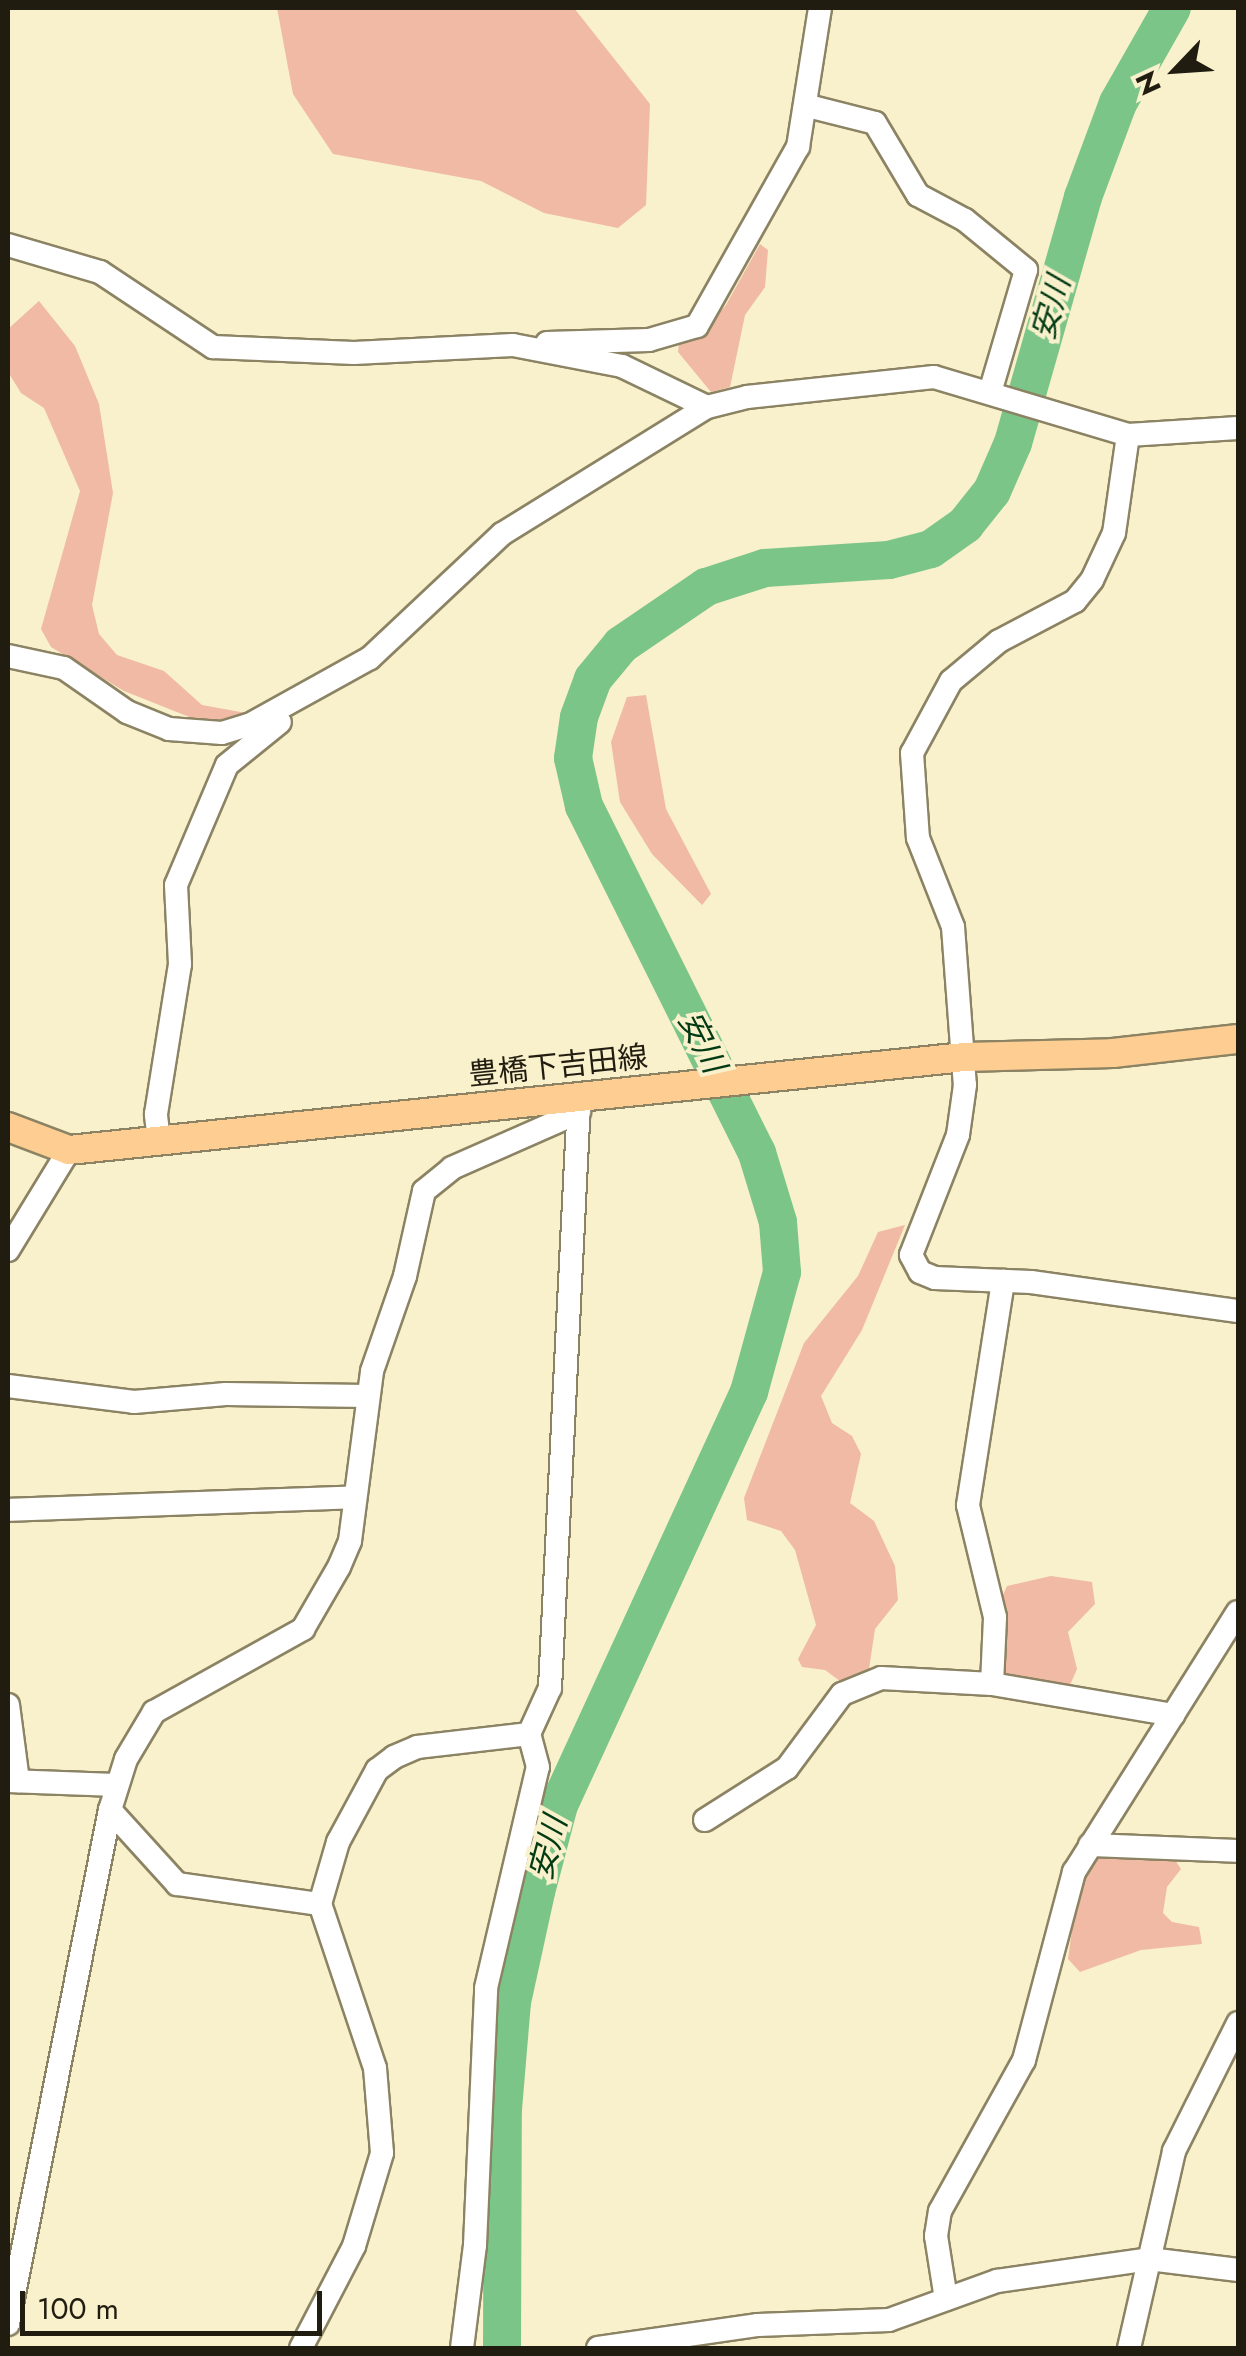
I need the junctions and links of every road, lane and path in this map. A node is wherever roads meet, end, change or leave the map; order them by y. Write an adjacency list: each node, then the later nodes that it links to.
1 (820, 8): 2 (street)
2 (808, 106): 4 (street); 5 (street)
3 (8, 246): 4 (street)
4 (529, 348): 6 (street)
5 (998, 395): 6 (street); 8 (street)
6 (707, 407): 10 (street)
7 (1238, 428): 8 (street)
8 (1128, 435): 12 (street)
9 (8, 656): 10 (street)
10 (293, 704): 15 (street)
11 (1238, 1038): 12 (main road, 豊橋下吉田線)
12 (965, 1057): 13 (main road, 豊橋下吉田線); 18 (street)
13 (579, 1105): 15 (main road, 豊橋下吉田線); 21 (street); 28 (street)
14 (8, 1127): 16 (main road, 豊橋下吉田線)
15 (159, 1140): 16 (main road, 豊橋下吉田線)
16 (70, 1150): 17 (street)
17 (8, 1250)
18 (1002, 1281): 19 (street); 25 (street)
19 (1238, 1311)
20 (8, 1386): 21 (street)
21 (367, 1396): 22 (street)
22 (355, 1497): 23 (street); 30 (street)
23 (8, 1510)
24 (1238, 1612): 27 (street)
25 (992, 1684): 27 (street); 32 (street)
26 (8, 1705): 29 (street)
27 (1173, 1715): 33 (street)
28 (529, 1734): 35 (street); 42 (street)
29 (13, 1781): 30 (street)
30 (116, 1785): 31 (street)
31 (110, 1810): 35 (street); 40 (street)
32 (705, 1820)
33 (1090, 1845): 34 (street); 39 (street)
34 (1238, 1851)
35 (320, 1904): 41 (street)
36 (1238, 2023): 37 (street)
37 (1148, 2259): 38 (street); 39 (street); 44 (street)
38 (1238, 2270)
39 (946, 2300): 43 (street)
40 (8, 2324)
41 (301, 2348)
42 (462, 2348)
43 (598, 2348)
44 (1129, 2348)

